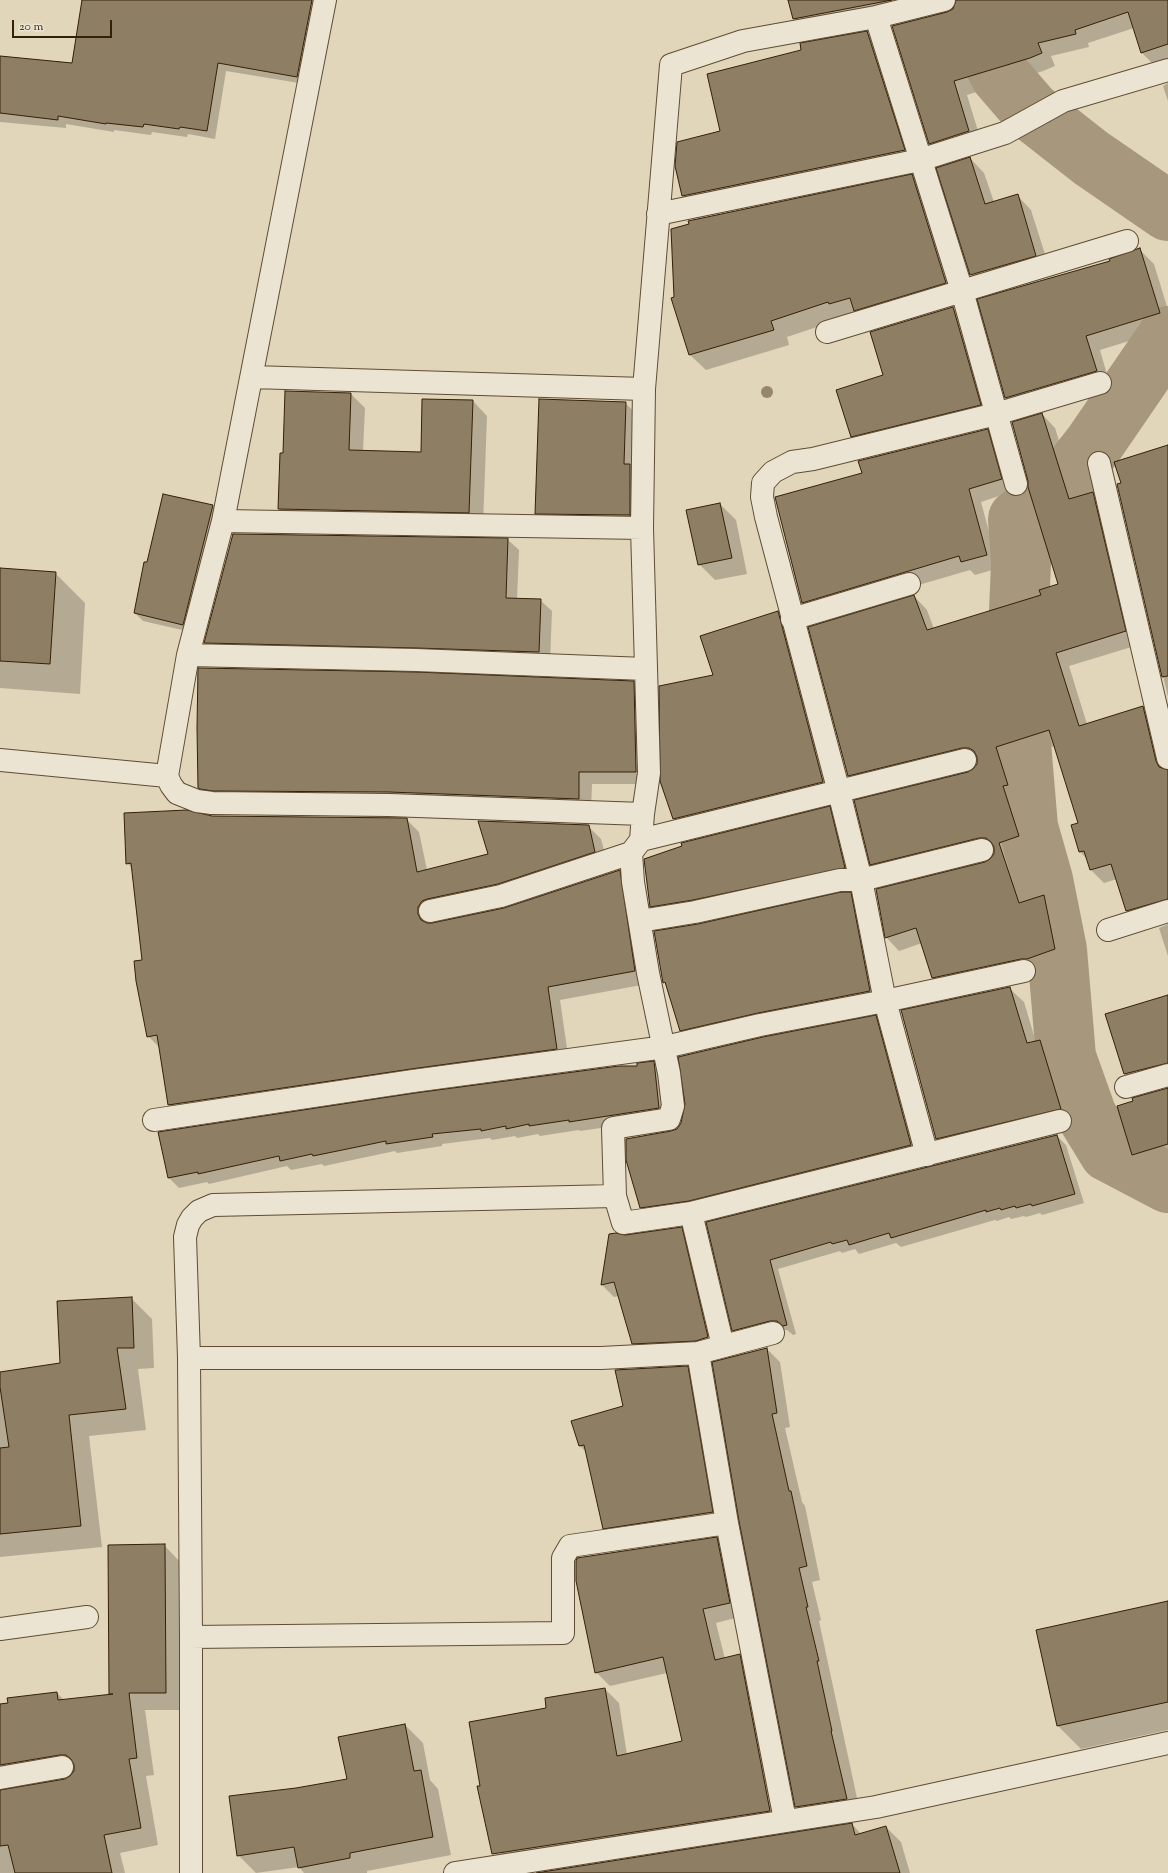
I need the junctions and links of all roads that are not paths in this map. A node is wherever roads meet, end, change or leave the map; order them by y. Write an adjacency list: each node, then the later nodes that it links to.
1 (325, 0): 10 (street)
2 (944, 0): 3 (street)
3 (876, 17): 5 (street); 6 (street)
4 (1168, 70): 5 (street)
5 (920, 160): 6 (street); 8 (street)
6 (658, 214): 12 (street)
7 (1127, 241): 8 (street)
8 (962, 291): 9 (street); 13 (street)
9 (827, 332)
10 (252, 377): 12 (street); 16 (street)
11 (1100, 383): 13 (street)
12 (644, 389): 17 (street)
13 (996, 414): 15 (street); 19 (street)
14 (1099, 463): 22 (street)
15 (1016, 484)
16 (223, 521): 17 (street); 20 (street)
17 (642, 528): 21 (street)
18 (909, 584): 19 (street)
19 (792, 619): 26 (street)
20 (188, 655): 21 (street); 25 (street)
21 (645, 669): 27 (street)
22 (1168, 758)
23 (0, 760): 25 (street)
24 (965, 760): 26 (street)
25 (167, 776): 27 (street)
26 (839, 792): 28 (street); 30 (street)
27 (642, 814): 28 (street)
28 (636, 846): 31 (street); 33 (street)
29 (982, 850): 30 (street)
30 (861, 880): 33 (street); 36 (street)
31 (430, 911)
32 (1168, 911): 34 (street)
33 (640, 920): 37 (street)
34 (1108, 930)
35 (1024, 971): 36 (street)
36 (885, 1001): 37 (street); 42 (street)
37 (665, 1047): 40 (street); 43 (street)
38 (1168, 1075): 39 (street)
39 (1126, 1087)
40 (154, 1120)
41 (1060, 1121): 42 (street)
42 (927, 1155): 44 (street)
43 (615, 1196): 44 (street); 48 (street)
44 (691, 1213): 46 (street)
45 (773, 1333): 46 (street)
46 (723, 1346): 47 (street)
47 (698, 1353): 48 (street); 49 (street)
48 (188, 1358): 52 (street)
49 (727, 1524): 52 (street); 56 (street)
50 (87, 1616): 51 (street)
51 (0, 1629)
52 (191, 1637): 57 (street)
53 (1168, 1743): 56 (street)
54 (62, 1767): 55 (street)
55 (0, 1778)
56 (785, 1820): 58 (street)
57 (191, 1873)
58 (455, 1873)

